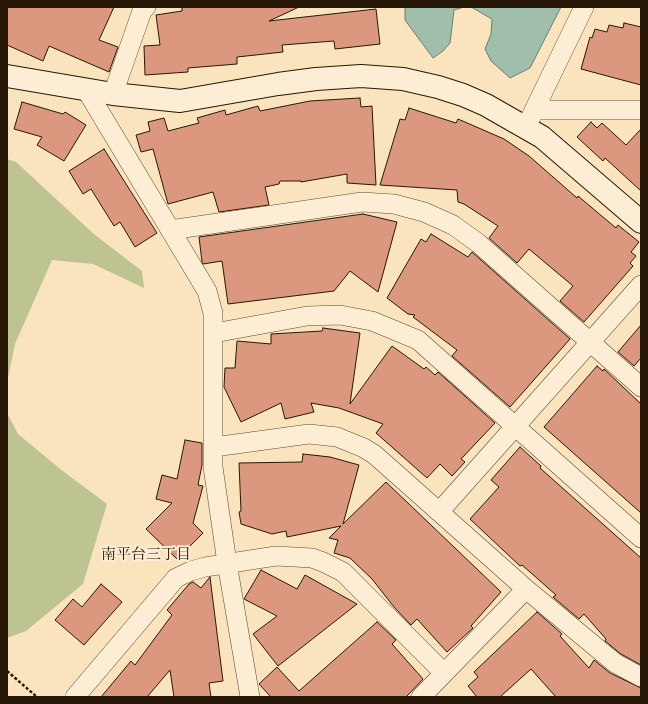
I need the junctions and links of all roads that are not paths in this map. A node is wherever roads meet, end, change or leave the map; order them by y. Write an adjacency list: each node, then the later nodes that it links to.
1 (584, 7): 7 (street)
2 (141, 8): 5 (street)
3 (7, 76): 4 (street)
4 (87, 91): 5 (street); 9 (street)
5 (113, 94): 7 (street)
6 (641, 110): 7 (street)
7 (530, 118): 8 (street)
8 (641, 222)
9 (170, 230): 11 (street); 12 (street)
10 (641, 285): 12 (street)
11 (214, 333): 14 (street); 15 (street)
12 (590, 342): 13 (street); 14 (street)
13 (641, 387)
14 (515, 426): 16 (street); 17 (street)
15 (214, 448): 16 (street); 18 (street)
16 (439, 512): 19 (street)
17 (641, 538)
18 (227, 563): 20 (street); 22 (street); 23 (street)
19 (526, 589): 20 (street); 21 (street)
20 (444, 673): 24 (street)
21 (641, 677)
22 (75, 697)
23 (250, 697)
24 (421, 697)

